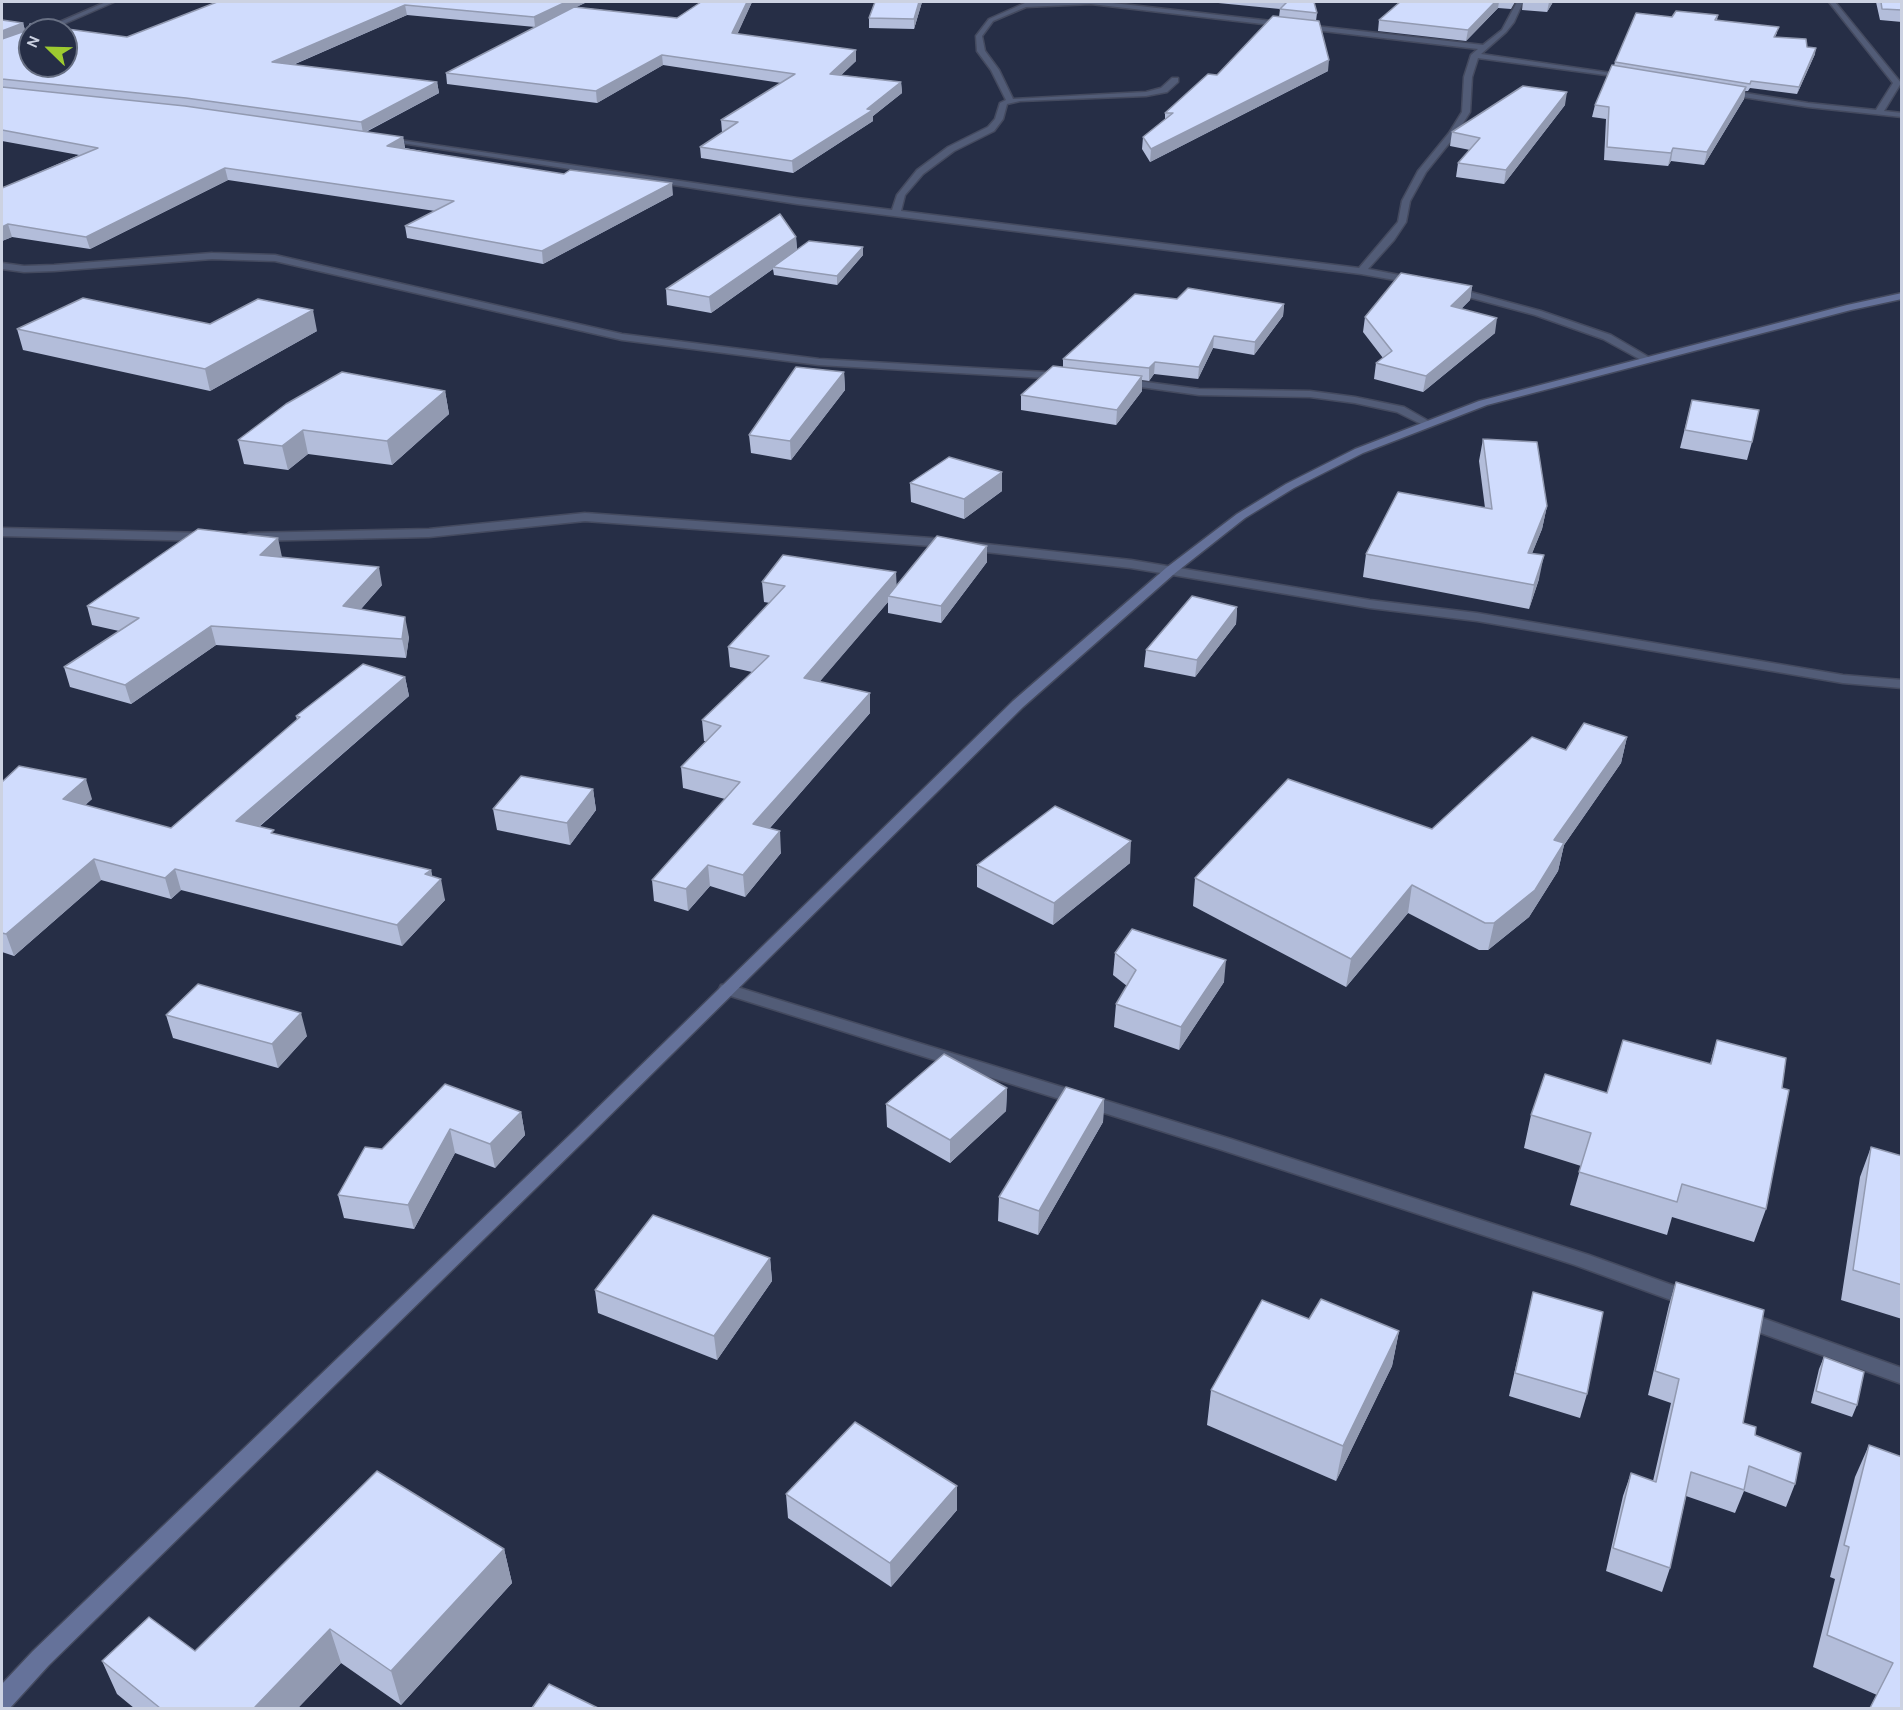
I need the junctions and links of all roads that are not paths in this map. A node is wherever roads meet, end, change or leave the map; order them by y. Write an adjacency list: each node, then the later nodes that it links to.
1 (111, 2): 4 (street)
2 (1520, 2): 5 (street)
3 (1832, 2): 11 (street)
4 (73, 18)
5 (1482, 47): 6 (street); 10 (street)
6 (1475, 55): 7 (street); 16 (street)
7 (1642, 78)
8 (1175, 81): 10 (street)
9 (1718, 90): 11 (street)
10 (1010, 100): 14 (street)
11 (1880, 112): 12 (street)
12 (1902, 115)
13 (379, 139): 14 (street)
14 (896, 212): 16 (street)
15 (2, 266): 21 (street)
16 (1361, 271): 17 (street)
17 (1427, 284)
18 (1438, 286): 20 (street)
19 (1902, 296): 20 (main road)
20 (1647, 359): 23 (main road)
21 (1070, 377)
22 (1111, 381): 23 (street)
23 (1426, 423): 27 (main road)
24 (3, 533): 25 (street)
25 (216, 537)
26 (240, 537): 27 (street)
27 (1170, 571): 28 (street); 29 (main road)
28 (1902, 684)
29 (727, 989): 30 (street); 33 (main road)
30 (1703, 1304)
31 (1725, 1312): 32 (street)
32 (1902, 1376)
33 (2, 1700)

